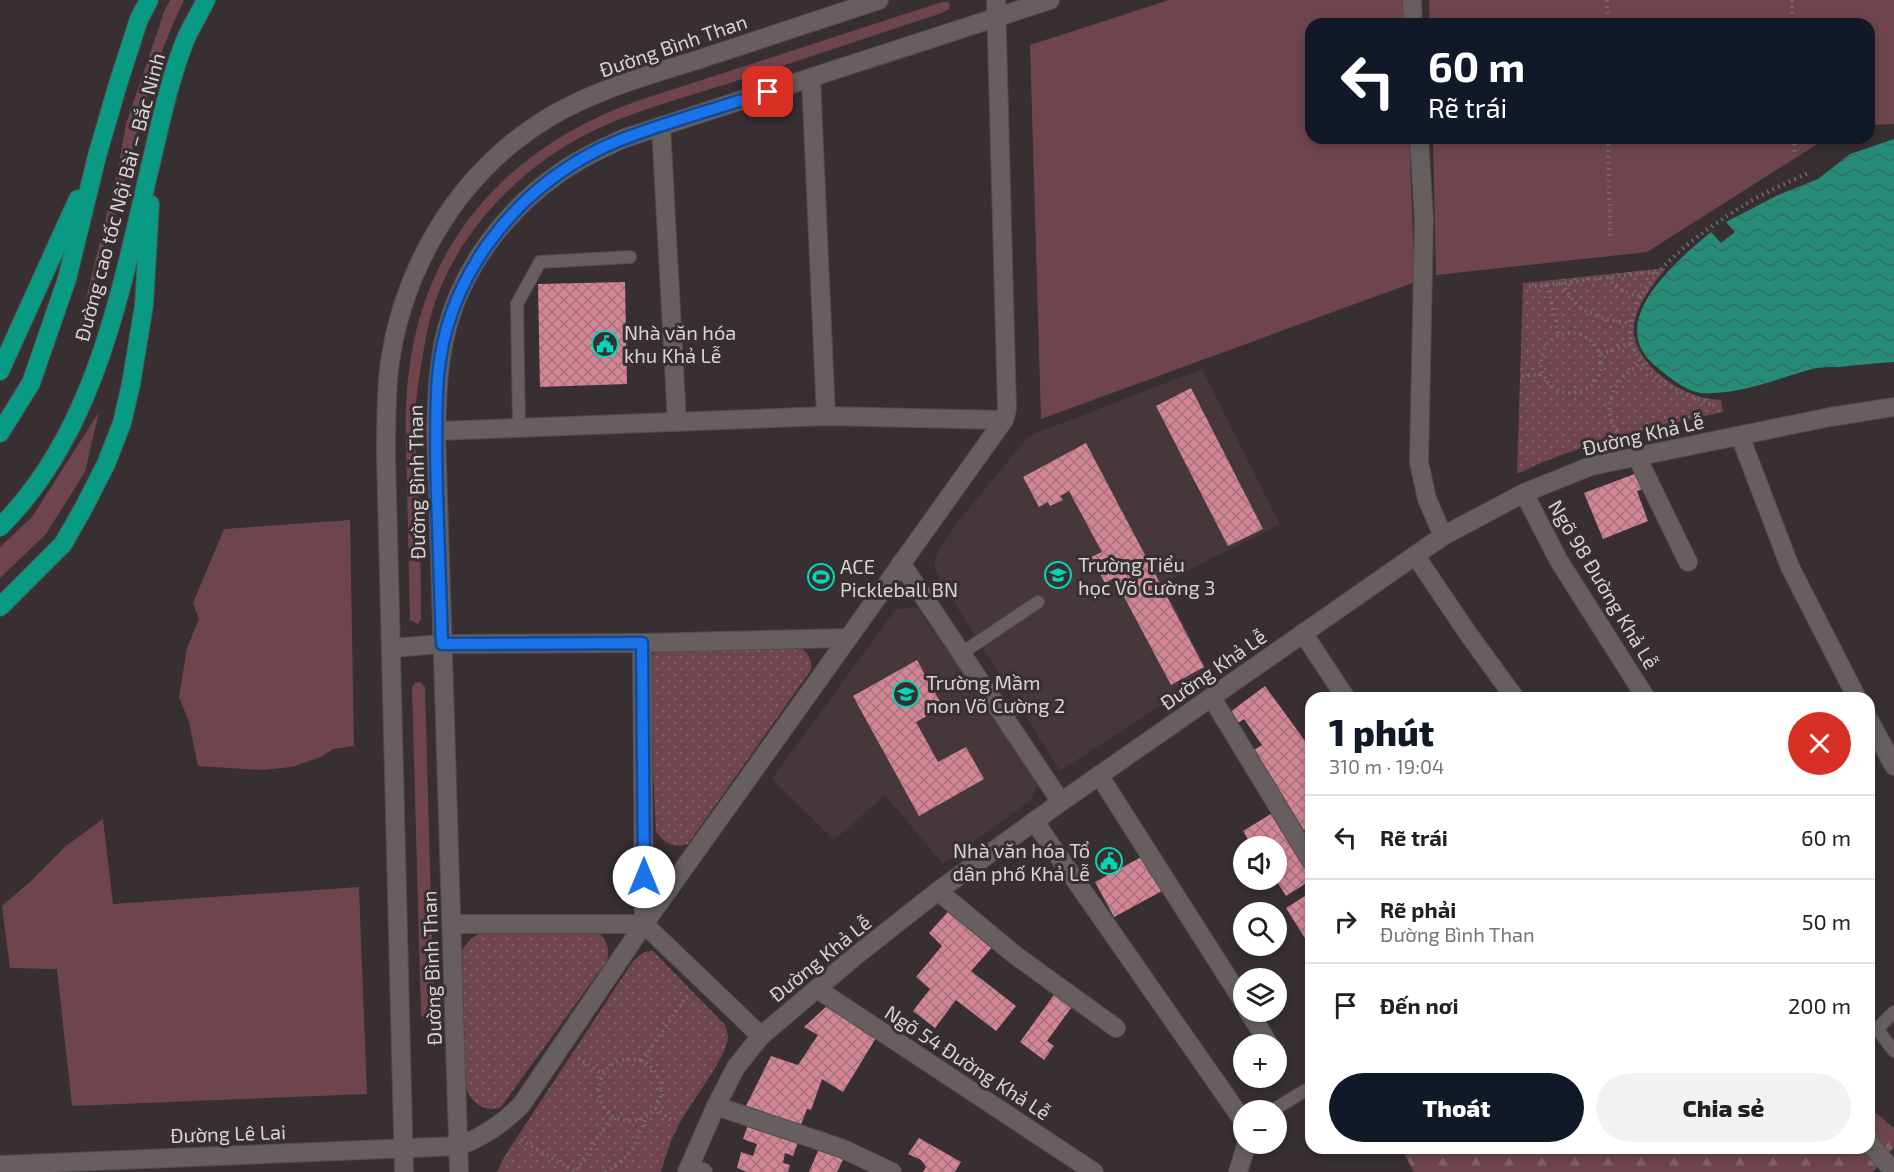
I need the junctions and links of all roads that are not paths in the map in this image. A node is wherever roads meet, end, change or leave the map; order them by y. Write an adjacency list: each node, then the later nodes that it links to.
1 (149, 0): 12 (highway, Đường cao tốc Nội Bài – Bắc Ninh)
2 (206, 0): 11 (highway, Đường cao tốc Nội Bài – Bắc Ninh)
3 (879, 0): 36 (street, Đường Bình Than)
4 (1050, 0): 6 (street, Đường Bình Than)
5 (1412, 0): 7 (street)
6 (996, 8): 8 (street, Đường Bình Than); 17 (street)
7 (1413, 18)
8 (811, 79): 9 (street, Đường Bình Than); 16 (street)
9 (661, 126): 18 (street); 20 (street, Đường Bình Than)
10 (1419, 144): 26 (street)
11 (153, 155): 25 (highway, Đường cao tốc Nội Bài – Bắc Ninh); 31 (highway)
12 (97, 156): 14 (highway); 21 (highway, Đường cao tốc Nội Bài – Bắc Ninh)
13 (630, 257): 19 (lane)
14 (0, 371)
15 (1894, 407): 22 (street, Đường Khả Lễ)
16 (826, 416): 17 (street); 18 (street)
17 (1004, 420): 29 (street)
18 (677, 422): 19 (street)
19 (519, 428): 20 (street)
20 (436, 431): 35 (street, Đường Bình Than)
21 (0, 433)
22 (1740, 436): 23 (street, Đường Khả Lễ); 41 (street)
23 (1637, 457): 24 (street, Đường Khả Lễ); 28 (street)
24 (1524, 493): 26 (street, Đường Khả Lễ); 40 (street, Ngõ 98 Đường Khả Lễ)
25 (0, 527)
26 (1443, 536): 27 (street, Đường Khả Lễ)
27 (1415, 555): 32 (street, Đường Khả Lễ); 39 (street)
28 (1688, 562)
29 (901, 563): 33 (street); 37 (street)
30 (1038, 602): 37 (lane)
31 (0, 607)
32 (1303, 633): 38 (street); 42 (street, Đường Khả Lễ)
33 (848, 638): 34 (street); 51 (street)
34 (642, 643): 35 (street); 51 (street)
35 (442, 644): 36 (street); 50 (street, Đường Bình Than)
36 (392, 648): 63 (street, Đường Bình Than)
37 (962, 653): 46 (street)
38 (1342, 692)
39 (1511, 692)
40 (1642, 692)
41 (1854, 692)
42 (1212, 698): 45 (street, Đường Khả Lễ); 48 (street)
43 (1875, 731): 44 (street)
44 (1894, 766)
45 (1099, 775): 46 (street, Đường Khả Lễ); 52 (street)
46 (1061, 802): 47 (street, Đường Khả Lễ)
47 (1034, 822): 49 (street, Đường Khả Lễ); 61 (street)
48 (1305, 851)
49 (938, 891): 53 (street, Đường Khả Lễ); 55 (street)
50 (452, 924): 51 (street); 62 (street, Đường Bình Than)
51 (644, 924): 56 (street); 62 (street)
52 (1233, 986)
53 (817, 989): 56 (street, Đường Khả Lễ); 73 (street, Ngõ 54 Đường Khả Lễ)
54 (1894, 1012): 57 (lane)
55 (1116, 1028)
56 (761, 1036): 60 (street, Đường Khả Lễ)
57 (1894, 1051)
58 (1305, 1091): 59 (lane)
59 (1287, 1102)
60 (716, 1106): 69 (street, Đường Khả Lễ); 72 (street)
61 (1233, 1106)
62 (459, 1146): 63 (street, Đường Lê Lai); 71 (street, Đường Bình Than)
63 (404, 1149): 66 (street, Đường Lê Lai); 70 (street, Đường Bình Than)
64 (1875, 1150): 68 (street)
65 (1244, 1154): 74 (street)
66 (207, 1164): 67 (street, Đường Lê Lai)
67 (0, 1165)
68 (1890, 1167)
69 (693, 1170)
70 (404, 1172)
71 (459, 1172)
72 (892, 1172)
73 (1094, 1172)
74 (1238, 1172)

